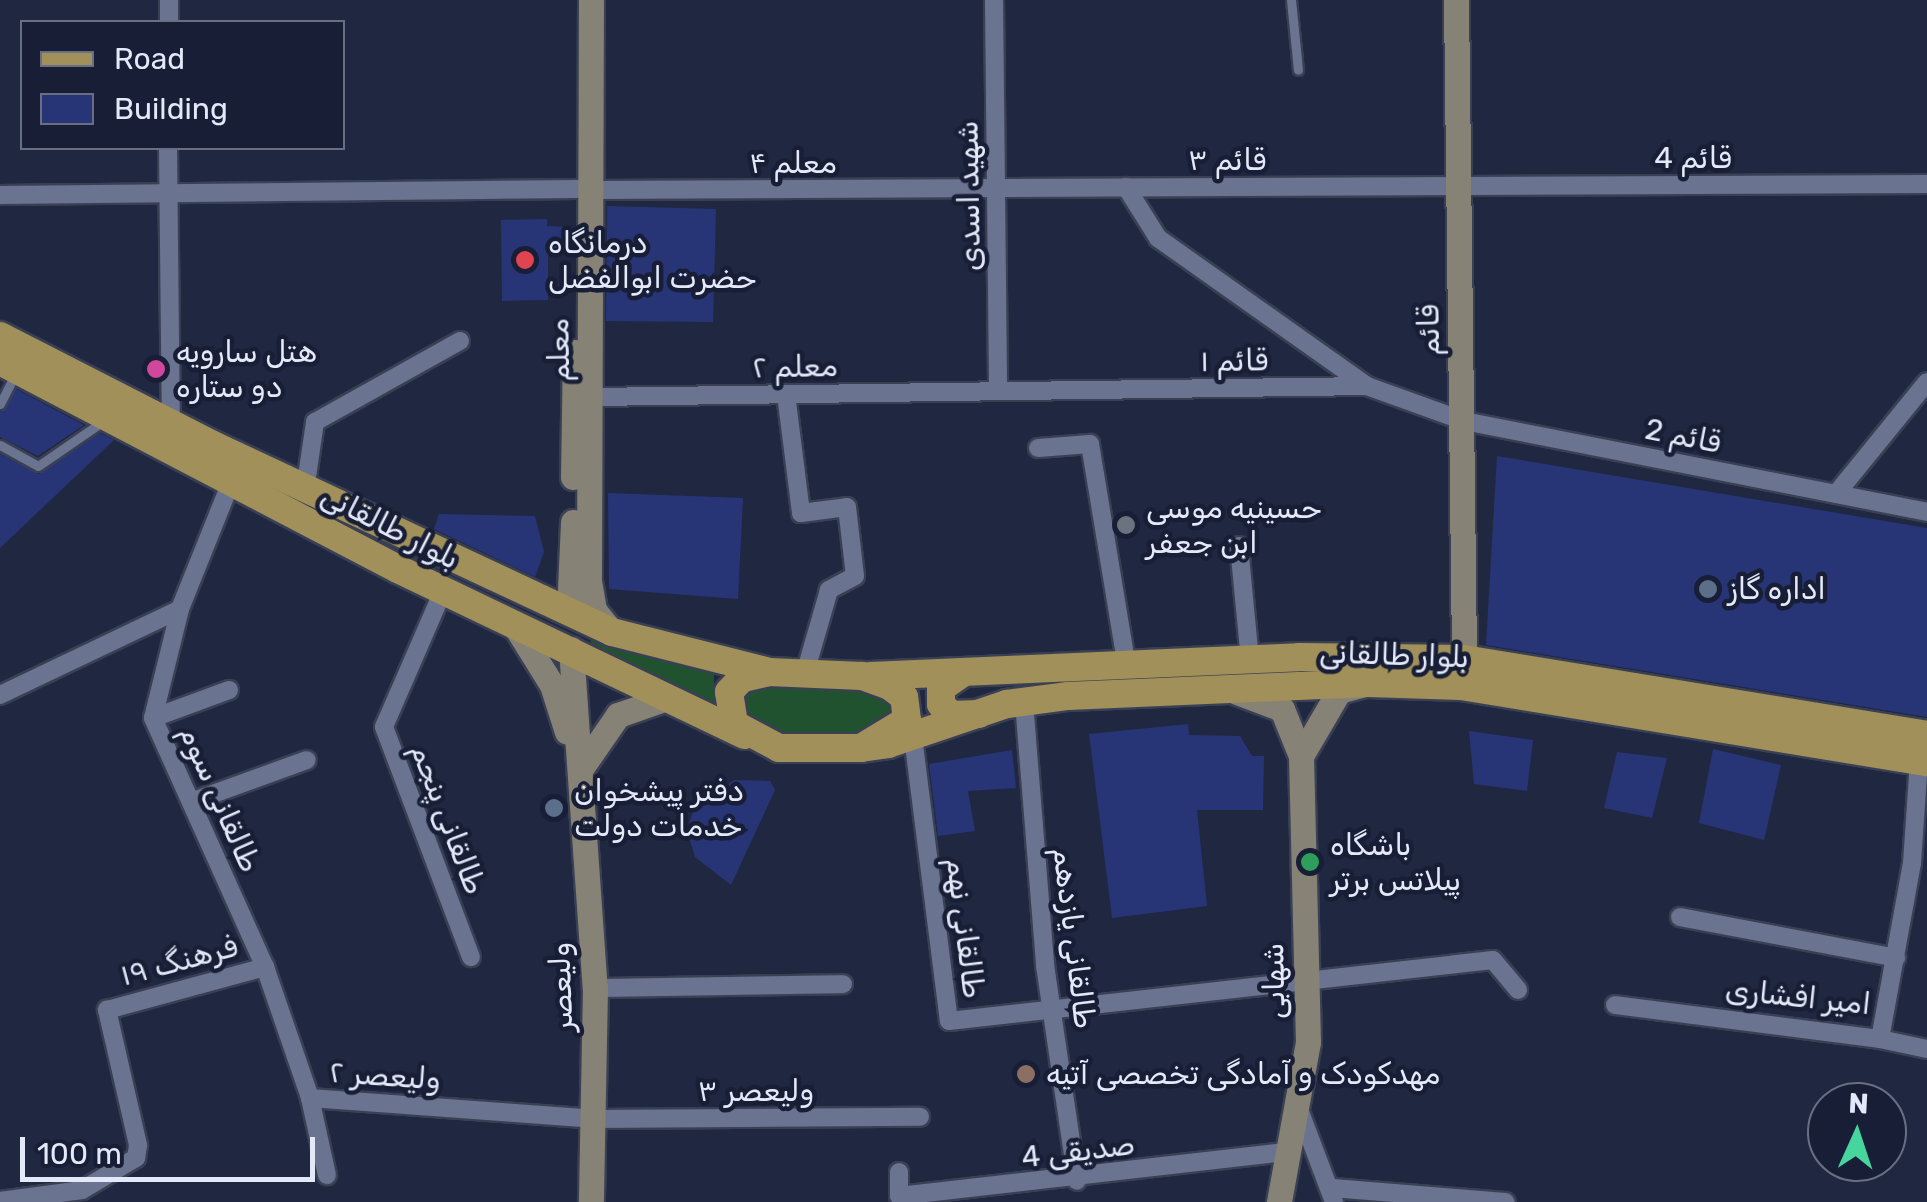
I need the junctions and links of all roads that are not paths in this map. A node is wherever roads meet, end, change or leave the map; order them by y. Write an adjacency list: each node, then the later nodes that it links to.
1 (578, 0): 11 (main road, معلم)
2 (592, 0): 11 (main road, معلم)
3 (994, 0): 12 (street, شهید اسدی)
4 (1291, 0): 6 (lane)
5 (1456, 0): 10 (main road, قائم)
6 (1298, 70)
7 (168, 150): 13 (street)
8 (1927, 184): 10 (street, قائم 4)
9 (1126, 187): 10 (street, قائم ٣); 12 (street, قائم ٣); 18 (street)
10 (1458, 188): 24 (main road, قائم)
11 (583, 190): 12 (street, معلم ۴); 13 (street, معلم ۴); 21 (main road, معلم); 32 (main road, معلم)
12 (996, 190): 19 (street, شهید اسدی)
13 (168, 192): 14 (street, معلم ۴); 25 (street)
14 (0, 194)
15 (460, 341): 29 (street)
16 (4, 359): 22 (lane); 23 (main road, بلوار طالقانی); 25 (main road, بلوار طالقانی)
17 (1927, 382): 30 (street)
18 (1367, 386): 19 (street, قائم ١); 24 (street, قائم ١)
19 (998, 391): 20 (street, معلم ٢)
20 (786, 394): 21 (street, معلم ٢); 45 (street)
21 (592, 397): 39 (main road, معلم)
22 (0, 404)
23 (109, 418): 26 (lane); 28 (main road, بلوار طالقانی)
24 (1464, 421): 30 (street, قائم 2); 41 (main road, قائم)
25 (171, 425): 29 (main road, بلوار طالقانی)
26 (0, 445)
27 (1038, 448): 43 (street)
28 (231, 482): 34 (main road, بلوار طالقانی); 36 (street, طالقانی سوم)
29 (305, 490): 35 (main road, بلوار طالقانی)
30 (1836, 494): 31 (street, قائم 2)
31 (1927, 512)
32 (573, 535): 35 (main road); 37 (main road, معلم)
33 (1239, 546): 42 (street)
34 (443, 591): 38 (main road, بلوار طالقانی); 65 (street, طالقانی پنجم)
35 (520, 591): 37 (main road, بلوار طالقانی)
36 (180, 610): 51 (street); 55 (street, طالقانی سوم)
37 (568, 612): 39 (main road, بلوار طالقانی); 40 (main road)
38 (514, 624): 40 (main road, بلوار طالقانی); 62 (main road)
39 (612, 632): 44 (main road, بلوار طالقانی)
40 (571, 648): 52 (main road, بلوار طالقانی); 62 (main road, ولیعصر)
41 (1464, 659): 42 (main road, بلوار طالقانی); 59 (main road, بلوار طالقانی)
42 (1250, 660): 43 (main road, بلوار طالقانی)
43 (1127, 666): 46 (main road, بلوار طالقانی)
44 (769, 672): 45 (main road, بلوار طالقانی); 57 (main road)
45 (805, 673): 47 (main road, بلوار طالقانی)
46 (961, 674): 47 (main road, بلوار طالقانی); 54 (main road)
47 (862, 676): 58 (main road)
48 (1368, 683): 49 (main road, بلوار طالقانی); 59 (main road, بلوار طالقانی); 60 (main road)
49 (1222, 689): 53 (main road, بلوار طالقانی); 60 (main road)
50 (229, 690): 55 (street)
51 (0, 695)
52 (664, 699): 57 (main road, بلوار طالقانی); 62 (main road)
53 (1024, 702): 54 (main road, بلوار طالقانی); 73 (street, طالقانی یازدهم)
54 (986, 713): 56 (main road, بلوار طالقانی)
55 (153, 718): 63 (street, طالقانی سوم)
56 (913, 737): 58 (main road, بلوار طالقانی); 73 (street, طالقانی نهم)
57 (756, 740): 58 (main road, بلوار طالقانی)
58 (861, 748)
59 (1924, 752): 66 (street, امیر افشاری)
60 (1301, 756): 68 (main road, شهابی)
61 (307, 760): 63 (street)
62 (580, 770): 70 (main road, ولیعصر)
63 (191, 802): 67 (street, طالقانی سوم)
64 (1680, 917): 66 (street)
65 (471, 957)
66 (1896, 958): 74 (street, امیر افشاری)
67 (266, 966): 76 (street, ولیعصر ٢); 85 (street, فرهنگ ۱۹)
68 (1306, 978): 71 (street); 73 (street); 77 (main road, شهابی)
69 (843, 984): 70 (street)
70 (595, 988): 79 (main road, ولیعصر)
71 (1518, 990)
72 (1614, 1005): 74 (street, امیر افشاری)
73 (1054, 1013): 83 (street, طالقانی یازدهم)
74 (1880, 1039): 75 (street)
75 (1927, 1049)
76 (310, 1098): 79 (street, ولیعصر ٢); 82 (street)
77 (1297, 1103): 80 (main road, شهابی); 84 (street)
78 (920, 1117): 79 (street, ولیعصر ٣)
79 (593, 1119): 88 (main road, ولیعصر)
80 (1288, 1152): 83 (street, صدیقی 4); 86 (main road, شهابی)
81 (898, 1172): 83 (street, صدیقی 4)
82 (326, 1174)
83 (1077, 1180)
84 (1333, 1195): 89 (street)
85 (45, 1199): 87 (street, فرهنگ ۱۹)
86 (1274, 1199)
87 (0, 1202)
88 (591, 1202)
89 (1505, 1202)

